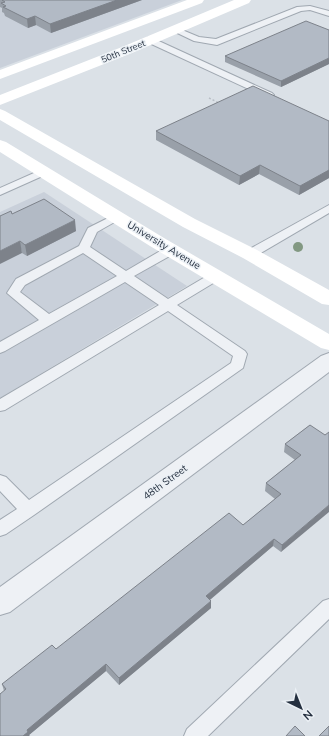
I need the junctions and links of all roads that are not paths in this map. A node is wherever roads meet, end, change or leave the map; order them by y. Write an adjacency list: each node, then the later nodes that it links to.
1 (198, 0): 6 (main road)
2 (245, 0): 4 (main road, 50th Street)
3 (329, 14): 4 (lane)
4 (175, 30): 5 (main road, 50th Street)
5 (150, 40): 7 (main road, 50th Street); 8 (lane)
6 (0, 75)
7 (0, 100)
8 (279, 100)
9 (0, 114): 15 (main road)
10 (0, 146): 11 (main road, University Avenue)
11 (43, 172): 12 (lane); 14 (main road, University Avenue)
12 (0, 192)
13 (329, 208): 18 (lane)
14 (116, 217): 16 (main road, University Avenue); 17 (lane)
15 (189, 223): 16 (main road); 18 (main road)
16 (164, 246): 19 (lane); 20 (main road, University Avenue)
17 (84, 248): 19 (lane); 23 (lane)
18 (250, 254): 21 (main road)
19 (125, 275): 22 (lane); 23 (lane)
20 (216, 276): 22 (lane); 24 (main road, University Avenue)
21 (329, 299)
22 (168, 304): 27 (lane); 29 (lane)
23 (48, 320): 25 (lane)
24 (329, 343)
25 (0, 348)
26 (329, 361): 31 (street, 48th Street)
27 (0, 406)
28 (0, 481): 29 (lane)
29 (28, 510): 30 (lane)
30 (0, 529)
31 (0, 603)
32 (329, 607): 33 (lane)
33 (194, 736)

